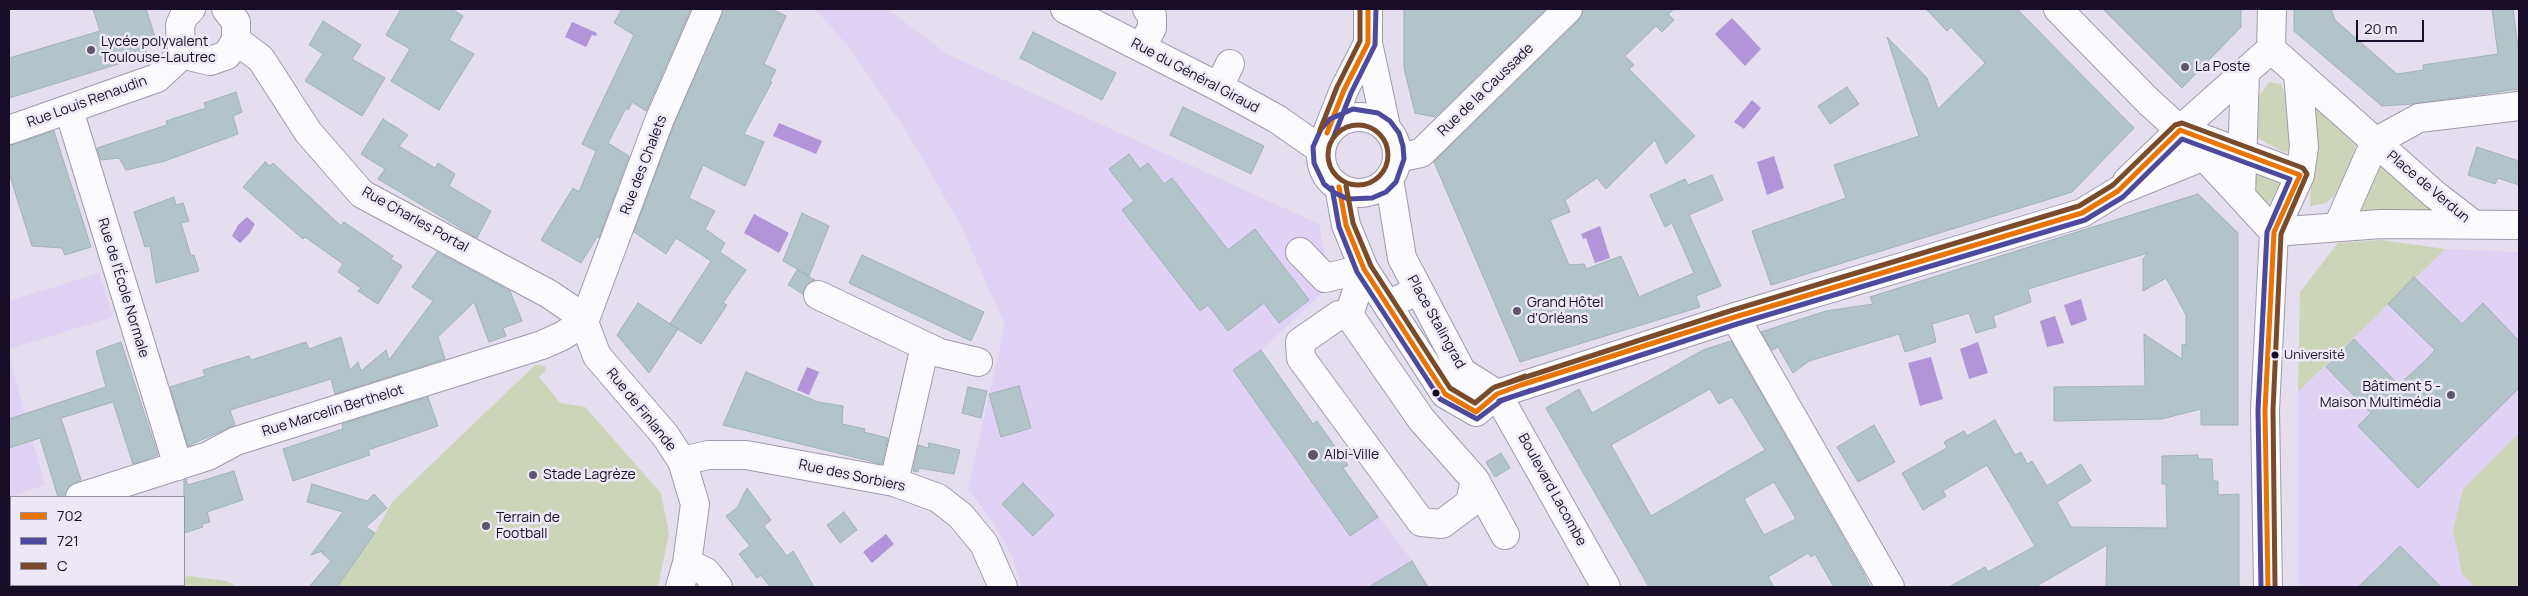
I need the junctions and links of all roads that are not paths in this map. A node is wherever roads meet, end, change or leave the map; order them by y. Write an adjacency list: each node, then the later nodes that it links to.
1 (191, 9): 14 (street)
2 (226, 9): 10 (street)
3 (708, 9): 42 (street, Rue des Chalets)
4 (1065, 9): 12 (street, Rue du Général Giraud)
5 (1147, 9): 12 (street)
6 (1368, 9): 11 (street)
7 (1568, 9): 26 (street, Rue de la Caussade)
8 (2058, 9): 21 (street)
9 (2272, 9): 13 (street)
10 (236, 40): 14 (street); 42 (street, Rue Charles Portal)
11 (1368, 43): 19 (street); 22 (street)
12 (1142, 47): 22 (street, Rue du Général Giraud)
13 (2271, 49): 15 (street); 16 (street, Place de Verdun)
14 (186, 51): 18 (street, Rue Louis Renaudin)
15 (2245, 72): 21 (street); 24 (street)
16 (2298, 73): 23 (street, Place de Verdun); 27 (street)
17 (2519, 106): 23 (street)
18 (69, 110): 20 (street, Rue Louis Renaudin); 47 (street, Rue de l'École Normale)
19 (1386, 127): 22 (street); 26 (street)
20 (9, 130)
21 (2180, 130): 24 (street); 25 (street); 29 (street)
22 (1324, 141): 28 (street)
23 (2375, 142): 31 (street, Place de Verdun); 33 (street, Place de Verdun)
24 (2243, 153): 27 (street); 30 (street)
25 (2204, 156): 29 (street); 30 (street)
26 (1393, 168): 28 (street); 37 (street, Place Stalingrad)
27 (2300, 175): 34 (street)
28 (1339, 188): 36 (street, Place Stalingrad)
29 (2118, 191): 41 (street)
30 (2241, 196): 34 (street)
31 (2473, 224): 32 (street); 33 (street, Place de Verdun)
32 (2519, 225)
33 (2338, 226): 34 (street, Place de Verdun)
34 (2274, 232): 57 (street)
35 (1300, 252): 36 (street)
36 (1364, 269): 39 (street, Place Stalingrad); 40 (street)
37 (1418, 290): 39 (street); 45 (street, Place Stalingrad)
38 (818, 295): 43 (street)
39 (1388, 306): 45 (street, Place Stalingrad)
40 (1349, 315): 48 (street); 48 (street)
41 (1735, 317): 45 (street); 56 (street)
42 (584, 322): 46 (street, Rue de Finlande); 47 (street, Rue Marcelin Berthelot)
43 (925, 346): 44 (street); 49 (street)
44 (978, 362)
45 (1496, 394): 55 (street, Boulevard Lacombe)
46 (682, 461): 49 (street, Rue des Sorbiers); 52 (street, Rue de Finlande)
47 (178, 466): 50 (street, Rue Marcelin Berthelot)
48 (1475, 480): 51 (street)
49 (894, 482): 54 (street, Rue des Sorbiers)
50 (83, 496)
51 (1505, 536)
52 (684, 575): 53 (street)
53 (718, 587)
54 (1003, 587)
55 (1606, 587)
56 (1890, 587)
57 (2268, 587)

